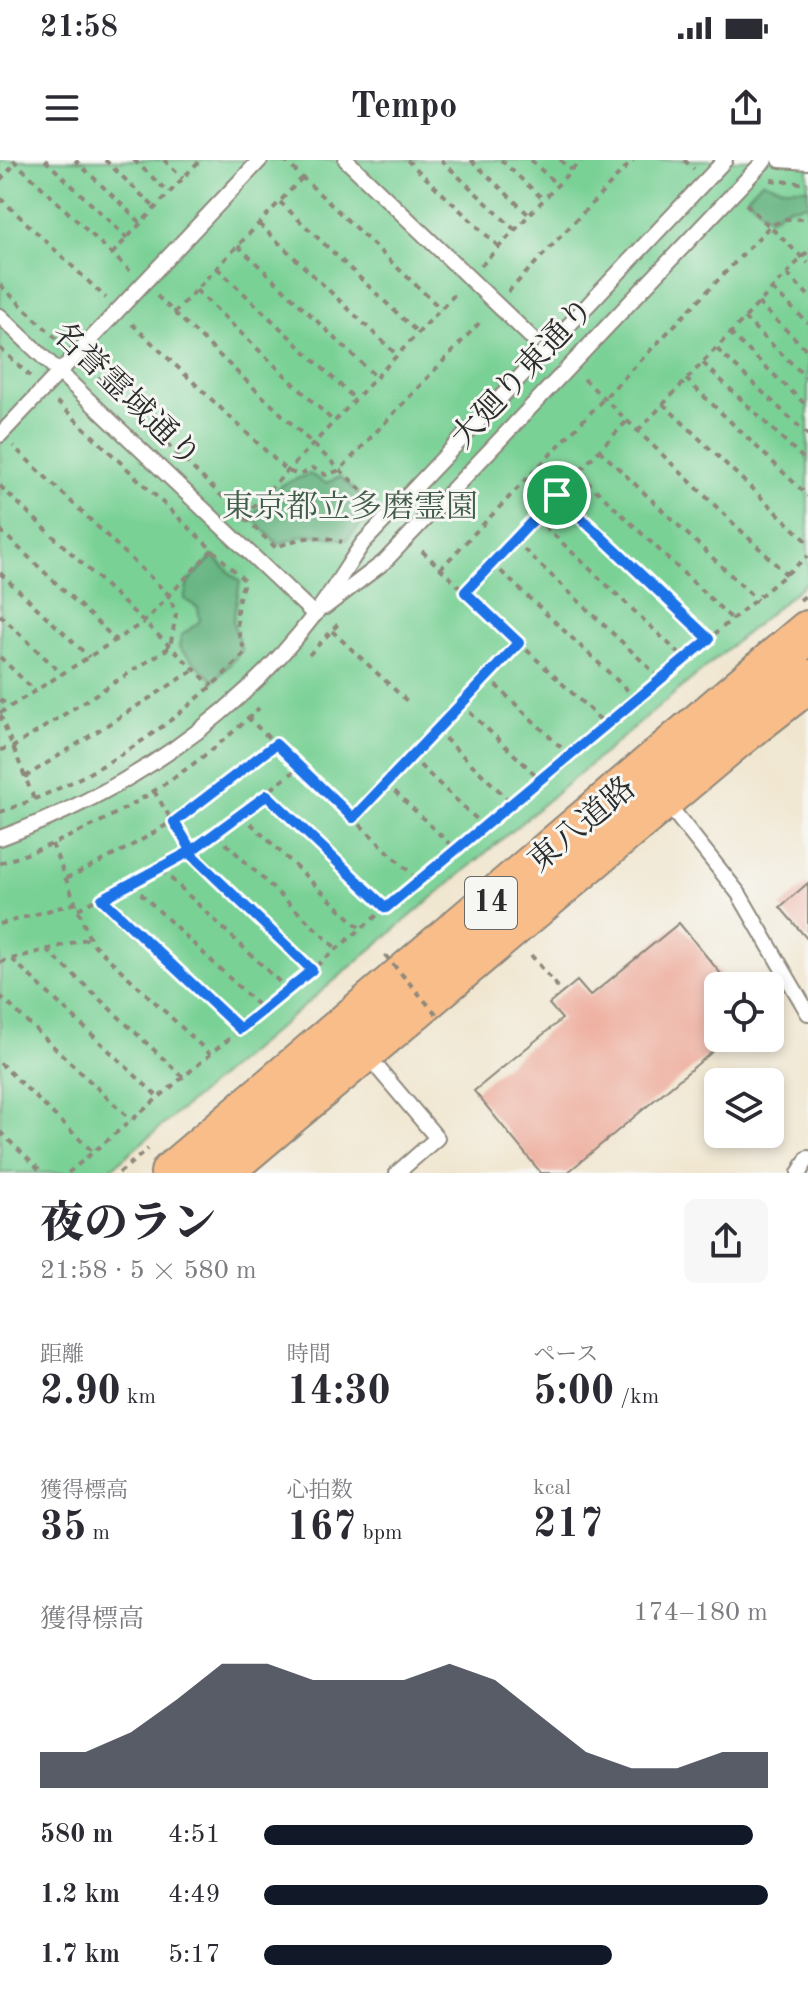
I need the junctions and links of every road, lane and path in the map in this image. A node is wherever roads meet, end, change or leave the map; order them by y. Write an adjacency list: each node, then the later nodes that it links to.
1 (45, 160): 39 (path)
2 (75, 160): 35 (path)
3 (105, 160): 32 (path)
4 (134, 160): 28 (path)
5 (164, 160): 23 (path)
6 (260, 160): 49 (lane)
7 (284, 160): 24 (path)
8 (346, 160): 48 (lane)
9 (407, 160): 41 (path)
10 (441, 160): 38 (path)
11 (471, 160): 33 (path)
12 (501, 160): 30 (path)
13 (531, 160): 26 (path)
14 (560, 160): 22 (path)
15 (581, 160): 22 (path)
16 (725, 160): 51 (lane, 大廻り東通り)
17 (765, 160): 27 (lane, 大廻り東通り)
18 (780, 160): 21 (lane)
19 (197, 161): 23 (path)
20 (14, 162): 25 (path); 43 (path)
21 (808, 162)
22 (571, 170): 26 (path)
23 (183, 178): 28 (path)
24 (302, 178): 31 (path); 57 (path)
25 (0, 180)
26 (557, 185): 30 (path)
27 (734, 192): 37 (path); 56 (lane, 大廻り東通り)
28 (169, 193): 32 (path)
29 (0, 198): 58 (path)
30 (544, 200): 33 (path)
31 (280, 202): 36 (path); 63 (path)
32 (155, 208): 35 (path)
33 (529, 215): 38 (path)
34 (808, 219): 37 (path)
35 (141, 223): 39 (path)
36 (259, 224): 40 (path); 69 (path)
37 (770, 226): 44 (path); 79 (path)
38 (515, 230): 41 (path)
39 (127, 238): 43 (path)
40 (238, 246): 46 (path); 74 (path)
41 (499, 247): 48 (path)
42 (808, 251): 44 (path)
43 (112, 254): 49 (path)
44 (802, 257): 45 (path); 47 (path)
45 (808, 263)
46 (217, 268): 53 (path); 78 (path)
47 (786, 274): 52 (path); 54 (path)
48 (470, 278): 57 (path); 65 (lane)
49 (143, 283): 58 (lane); 59 (path)
50 (0, 285): 70 (path)
51 (603, 289): 56 (lane); 82 (lane, 大廻り東通り)
52 (772, 289): 55 (path); 62 (path)
53 (196, 290): 59 (path); 84 (path)
54 (808, 295)
55 (758, 303): 61 (path); 68 (path)
56 (624, 308): 88 (lane, 大廻り東通り)
57 (441, 309): 63 (path)
58 (118, 310): 70 (lane); 93 (path)
59 (174, 313): 89 (path)
60 (0, 316): 72 (lane, 名誉霊域通り)
61 (744, 318): 64 (path); 76 (path)
62 (808, 323)
63 (418, 333): 69 (path)
64 (730, 333): 67 (path); 81 (path)
65 (534, 340)
66 (0, 348): 77 (path)
67 (716, 348): 71 (path); 87 (path)
68 (808, 351)
69 (397, 355): 74 (path)
70 (75, 356): 72 (lane); 101 (path)
71 (702, 362): 75 (path); 91 (path)
72 (59, 372): 77 (lane); 104 (lane, 名誉霊域通り)
73 (579, 374): 79 (path)
74 (376, 377): 78 (path)
75 (686, 379): 80 (path); 98 (path)
76 (808, 379)
77 (43, 389): 86 (lane); 109 (path)
78 (355, 399): 84 (path)
79 (604, 399): 83 (path); 112 (path)
80 (663, 404): 85 (path); 106 (path)
81 (808, 407)
82 (482, 416): 88 (lane); 119 (lane, 大廻り東通り)
83 (627, 421): 85 (path); 90 (path)
84 (334, 422): 89 (path)
85 (638, 431): 114 (path)
86 (0, 435): 116 (path)
87 (808, 435)
88 (503, 436): 119 (lane, 大廻り東通り)
89 (313, 444): 92 (path); 93 (path)
90 (599, 450): 94 (path); 117 (path)
91 (808, 463)
92 (340, 470): 93 (path); 100 (path)
93 (287, 471): 101 (path)
94 (578, 473): 97 (path); 120 (path)
95 (0, 486): 96 (path)
96 (5, 491): 99 (path); 121 (path)
97 (557, 495): 102 (path); 124 (path)
98 (808, 496)
99 (0, 497)
100 (380, 509)
101 (244, 517): 107 (path)
102 (535, 517): 105 (path); 130 (path)
103 (0, 530): 125 (path)
104 (228, 533): 109 (path); 119 (lane, 名誉霊域通り)
105 (514, 540): 111 (path); 134 (path)
106 (808, 542)
107 (347, 544)
108 (416, 546): 112 (path)
109 (212, 550): 116 (path); 136 (path)
110 (808, 556): 114 (path)
111 (492, 563): 115 (path); 139 (path)
112 (440, 569): 115 (path)
113 (0, 573): 129 (path)
114 (787, 575): 117 (path)
115 (465, 592): 126 (path)
116 (169, 595): 121 (path); 127 (path)
117 (757, 600): 120 (path)
118 (0, 615): 132 (path)
119 (315, 615): 141 (lane, 大廻り東通り)
120 (733, 620): 124 (path)
121 (144, 622): 125 (path); 127 (path)
122 (332, 631): 140 (path)
123 (808, 632): 207 (main road, 東八道路 / 14)
124 (709, 639): 130 (path)
125 (116, 640): 129 (path)
126 (519, 643): 133 (path); 145 (path)
127 (170, 647): 131 (path); 148 (path)
128 (0, 657): 137 (path)
129 (89, 657): 132 (path)
130 (685, 659): 134 (path)
131 (194, 670): 136 (path); 153 (path)
132 (62, 674): 137 (path)
133 (487, 677): 142 (path); 150 (path)
134 (661, 679): 139 (path)
135 (808, 681): 159 (main road, 東八道路 / 14)
136 (212, 686): 158 (path)
137 (35, 691): 143 (path)
138 (0, 699): 143 (path)
139 (637, 699): 145 (path)
140 (408, 702)
141 (232, 703): 147 (path); 167 (lane, 大廻り東通り)
142 (461, 704): 146 (path); 154 (path)
143 (9, 707): 144 (path)
144 (0, 714): 148 (path)
145 (606, 725): 150 (path)
146 (436, 730): 151 (path); 160 (path)
147 (276, 744): 152 (path); 164 (path)
148 (13, 747): 149 (path); 153 (path)
149 (0, 750)
150 (569, 755): 154 (path)
151 (411, 757): 155 (path); 165 (path)
152 (300, 767): 157 (path); 163 (path)
153 (25, 777): 158 (path)
154 (541, 780): 160 (path)
155 (386, 783): 163 (path); 169 (path)
156 (154, 791): 164 (path)
157 (267, 795): 162 (path); 177 (path)
158 (34, 799): 161 (path)
159 (663, 799): 193 (lane); 196 (main road, 東八道路 / 14)
160 (512, 803): 165 (path)
161 (0, 812)
162 (242, 815): 166 (path); 180 (path)
163 (353, 818): 173 (path)
164 (174, 822): 170 (path); 172 (path)
165 (484, 826): 169 (path)
166 (216, 834): 170 (path); 182 (path)
167 (0, 838)
168 (52, 844): 172 (path)
169 (456, 850): 173 (path)
170 (191, 851): 171 (path); 188 (path)
171 (161, 869): 174 (path); 189 (path)
172 (66, 878): 176 (path)
173 (419, 881): 177 (path)
174 (132, 885): 175 (path); 192 (path)
175 (102, 899): 178 (path); 195 (path)
176 (76, 903): 178 (path); 179 (path)
177 (386, 908): 180 (path)
178 (78, 909): 181 (path)
179 (0, 924)
180 (361, 929): 182 (path)
181 (90, 938): 183 (path); 197 (path)
182 (337, 949): 188 (path)
183 (47, 950): 186 (path); 199 (path)
184 (527, 950): 190 (path)
185 (385, 955): 194 (path, bridge)
186 (12, 959): 187 (path); 200 (path)
187 (0, 962)
188 (312, 970): 189 (path)
189 (288, 990): 192 (path)
190 (563, 993)
191 (0, 996): 201 (path)
192 (263, 1010): 195 (path)
193 (808, 1013)
194 (438, 1016)
195 (240, 1029): 197 (path)
196 (363, 1050): 208 (main road, 東八道路 / 14); 209 (lane)
197 (210, 1054): 199 (path)
198 (0, 1063): 203 (path)
199 (183, 1077): 200 (path)
200 (158, 1097): 201 (path)
201 (131, 1120): 203 (path)
202 (0, 1132): 205 (path)
203 (93, 1152): 206 (path)
204 (808, 1158): 210 (lane)
205 (43, 1173)
206 (68, 1173)
207 (172, 1173)
208 (219, 1173)
209 (397, 1173)
210 (799, 1173)

